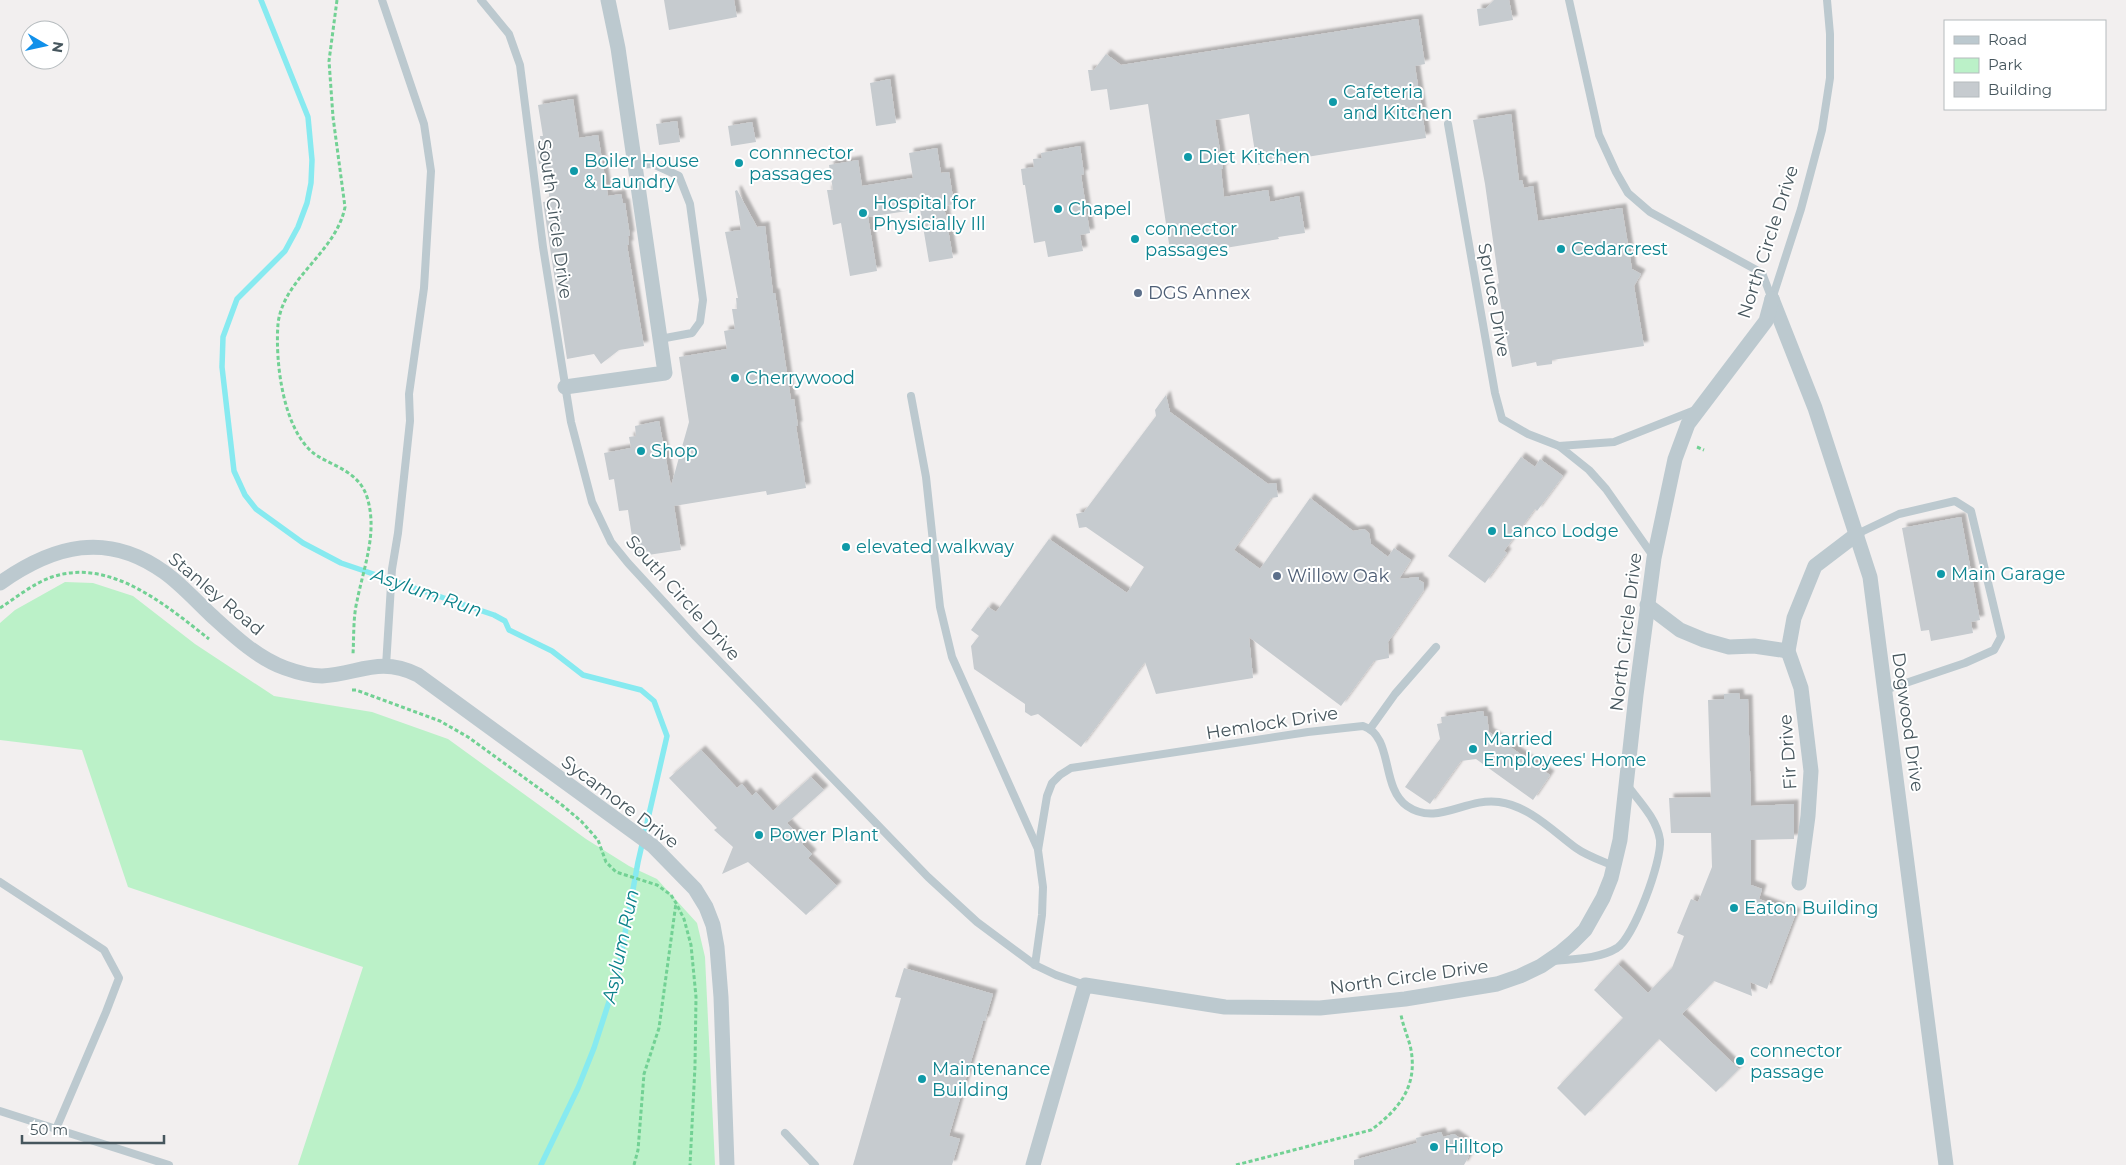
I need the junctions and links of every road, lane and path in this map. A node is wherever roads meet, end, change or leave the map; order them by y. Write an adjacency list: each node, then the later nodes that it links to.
1 (337, 0): 23 (path)
2 (382, 0): 24 (lane)
3 (481, 0): 11 (lane, South Circle Drive)
4 (608, 0): 8 (street)
5 (1569, 0): 9 (lane)
6 (1827, 0): 9 (lane, North Circle Drive)
7 (1448, 124): 14 (lane, Spruce Drive)
8 (635, 165): 10 (street); 10 (lane)
9 (1772, 299): 13 (street, North Circle Drive); 15 (street, Dogwood Drive)
10 (660, 339): 11 (street)
11 (564, 387): 35 (lane, South Circle Drive)
12 (911, 396): 29 (lane)
13 (1698, 409): 14 (lane, Spruce Drive); 16 (street, North Circle Drive)
14 (1559, 446): 16 (lane, Spruce Drive)
15 (1857, 534): 22 (street, Fir Drive); 25 (street, Dogwood Drive); 25 (lane)
16 (1654, 558): 18 (street, North Circle Drive)
17 (0, 583): 23 (street, Stanley Road)
18 (1647, 604): 22 (street); 28 (street, North Circle Drive)
19 (0, 608): 20 (path)
20 (213, 642)
21 (1436, 647): 27 (lane)
22 (1788, 651): 32 (street, Fir Drive)
23 (354, 666): 24 (street, Sycamore Drive)
24 (386, 666): 44 (street, Sycamore Drive)
25 (1885, 690): 48 (street, Dogwood Drive)
26 (350, 691): 33 (path)
27 (1370, 728): 29 (lane, Hemlock Drive); 30 (lane)
28 (1627, 785): 30 (street, North Circle Drive); 34 (lane)
29 (1038, 850): 35 (lane, Hemlock Drive)
30 (1614, 866): 34 (street, North Circle Drive)
31 (0, 882): 39 (lane)
32 (1799, 883)
33 (676, 903): 42 (path); 43 (path)
34 (1548, 962): 37 (street, North Circle Drive)
35 (1035, 965): 36 (lane, South Circle Drive)
36 (1085, 985): 37 (street, North Circle Drive); 46 (street)
37 (1397, 1000): 47 (path)
38 (0, 1111): 39 (lane)
39 (56, 1129): 41 (lane)
40 (784, 1133): 45 (lane)
41 (169, 1165)
42 (634, 1165)
43 (690, 1165)
44 (727, 1165)
45 (815, 1165)
46 (1033, 1165)
47 (1236, 1165)
48 (1946, 1165)

